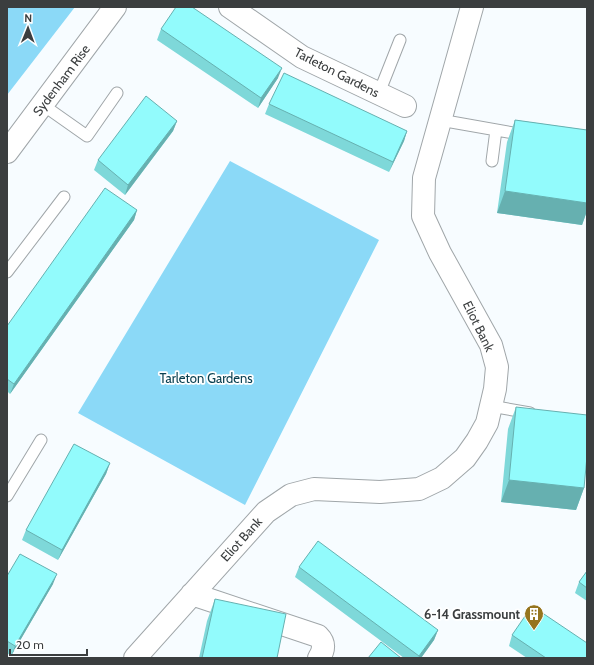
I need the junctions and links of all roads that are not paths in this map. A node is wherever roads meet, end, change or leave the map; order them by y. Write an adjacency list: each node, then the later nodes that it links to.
1 (115, 7): 7 (street, Sydenham Rise)
2 (230, 7): 6 (street, Tarleton Gardens)
3 (472, 7): 9 (street, Eliot Bank)
4 (400, 40): 6 (lane)
5 (117, 93): 7 (lane)
6 (379, 93): 8 (street, Tarleton Gardens)
7 (43, 104): 12 (street, Sydenham Rise)
8 (405, 106)
9 (440, 120): 10 (lane); 16 (street, Eliot Bank)
10 (496, 130): 11 (lane); 13 (lane)
11 (532, 136)
12 (7, 152)
13 (492, 161)
14 (64, 197): 15 (lane)
15 (7, 272)
16 (491, 406): 17 (lane); 20 (street, Eliot Bank)
17 (544, 416)
18 (41, 440): 19 (lane)
19 (7, 496)
20 (192, 594): 21 (street, Eliot Bank); 22 (street)
21 (135, 658)
22 (319, 658)

